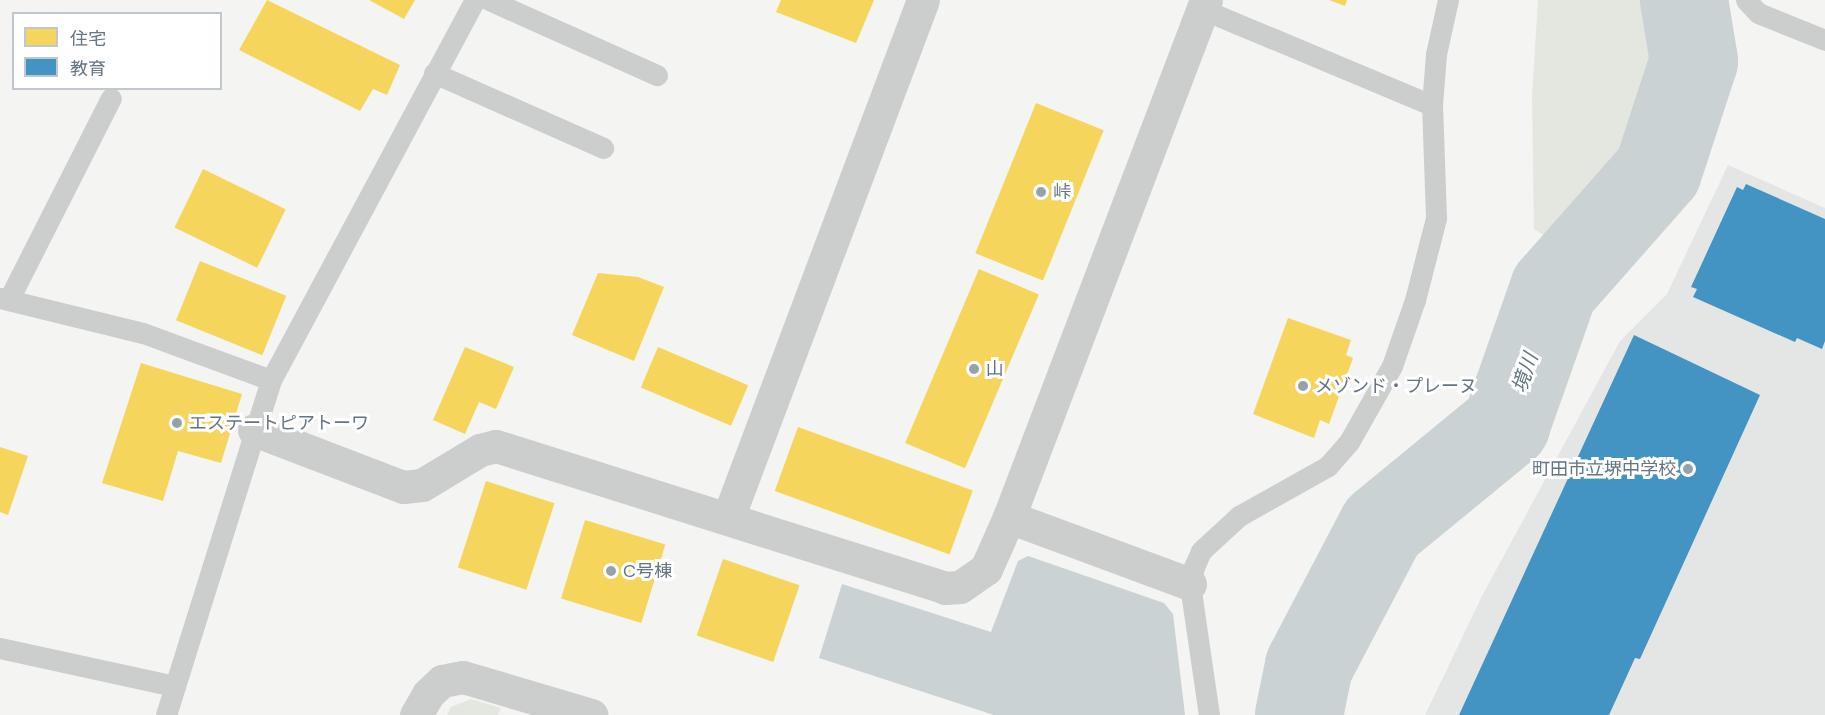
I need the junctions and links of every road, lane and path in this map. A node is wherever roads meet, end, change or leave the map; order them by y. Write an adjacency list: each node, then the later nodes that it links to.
1 (475, 0): 8 (lane)
2 (489, 0): 9 (lane)
3 (923, 0): 17 (street)
4 (1448, 0): 11 (lane)
5 (1746, 0): 7 (lane)
6 (1196, 3): 11 (lane); 16 (street)
7 (1825, 40)
8 (434, 73): 12 (lane); 14 (lane)
9 (657, 75)
10 (111, 98): 13 (lane)
11 (1432, 105): 18 (lane)
12 (603, 147)
13 (4, 299): 14 (lane)
14 (271, 380): 15 (lane)
15 (254, 430): 17 (street); 20 (lane)
16 (1009, 517): 17 (street); 18 (street)
17 (728, 518)
18 (1190, 584): 24 (lane)
19 (0, 648): 20 (lane)
20 (175, 686): 21 (lane)
21 (166, 715)
22 (416, 715): 23 (street)
23 (591, 715)
24 (1209, 715)

